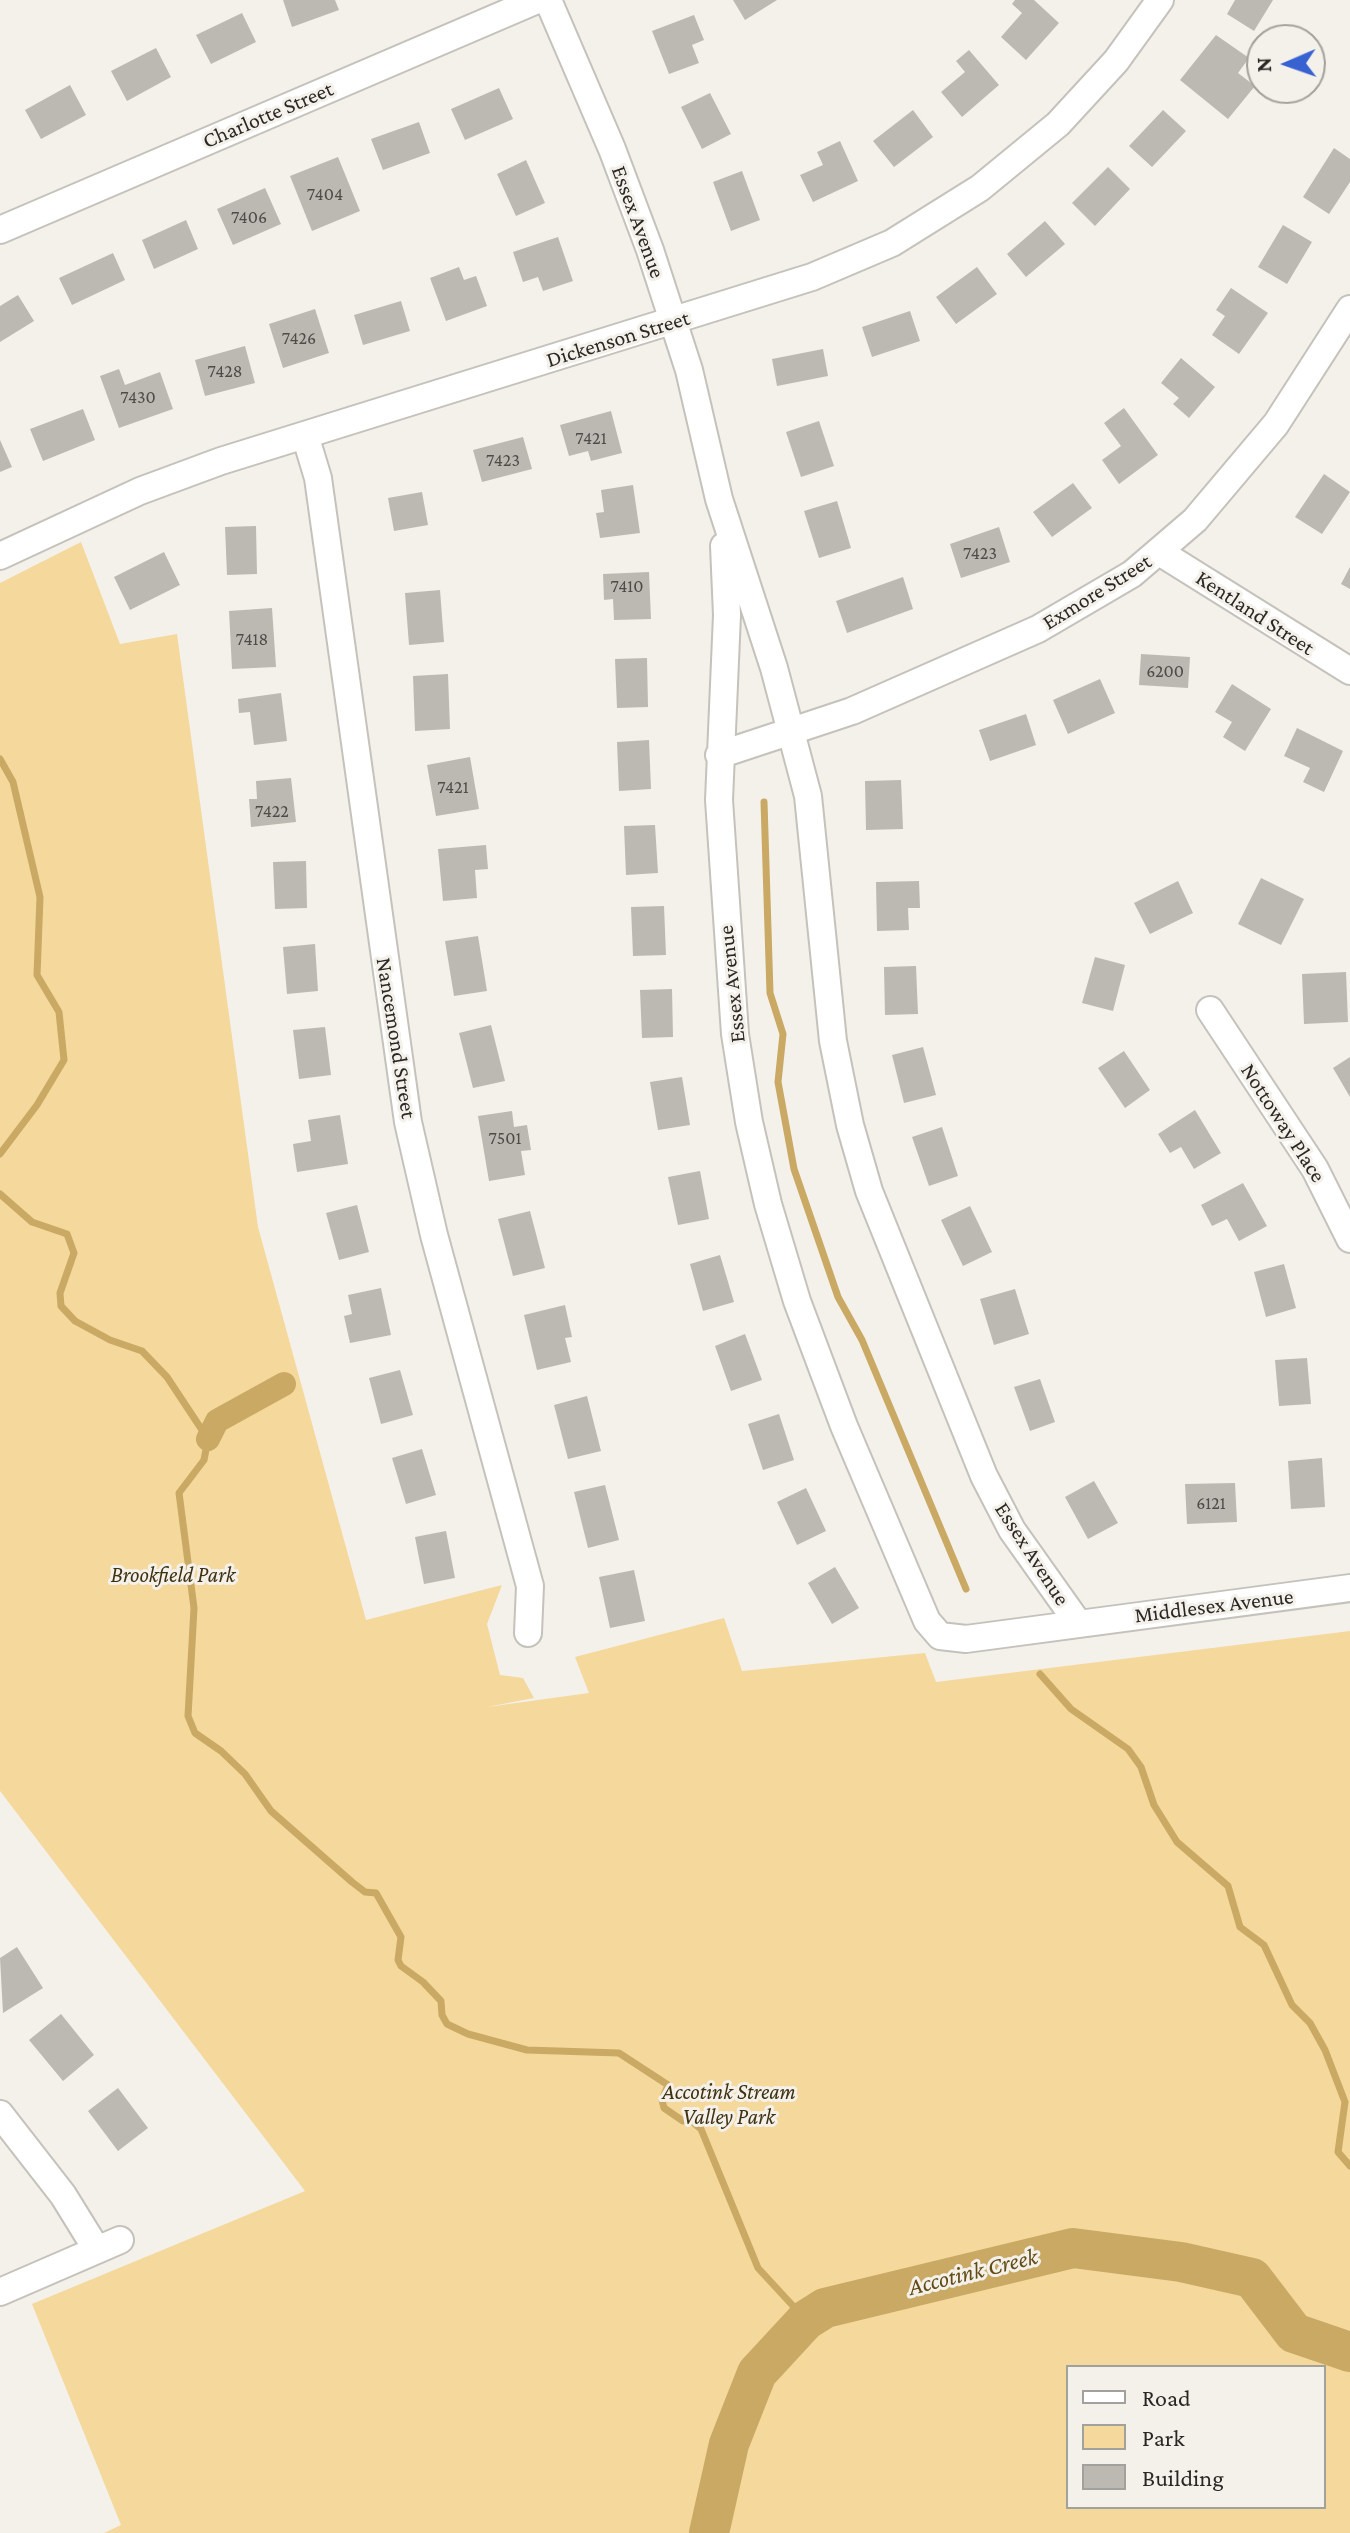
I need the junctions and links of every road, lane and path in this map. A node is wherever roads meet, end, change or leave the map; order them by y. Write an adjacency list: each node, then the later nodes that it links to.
1 (537, 0): 4 (street, Charlotte Street)
2 (548, 0): 6 (street, Essex Avenue)
3 (1160, 0): 6 (street, Dickenson Street)
4 (0, 230)
5 (1350, 309): 9 (street, Exmore Street)
6 (673, 322): 7 (street, Dickenson Street); 8 (street, Essex Avenue)
7 (305, 435): 10 (street, Dickenson Street); 18 (street, Nancemond Street)
8 (719, 499): 12 (street, Essex Avenue); 13 (street, Essex Avenue)
9 (1161, 553): 11 (street, Kentland Street); 12 (street, Exmore Street)
10 (0, 556)
11 (1350, 671)
12 (791, 731): 13 (street, Exmore Street); 17 (street, Essex Avenue)
13 (719, 755): 17 (street, Essex Avenue)
14 (1210, 1010): 15 (street, Nottoway Place)
15 (1350, 1239)
16 (1350, 1588): 17 (street, Middlesex Avenue)
17 (1078, 1623)
18 (528, 1633)
19 (0, 2114): 20 (street)
20 (0, 2292)

